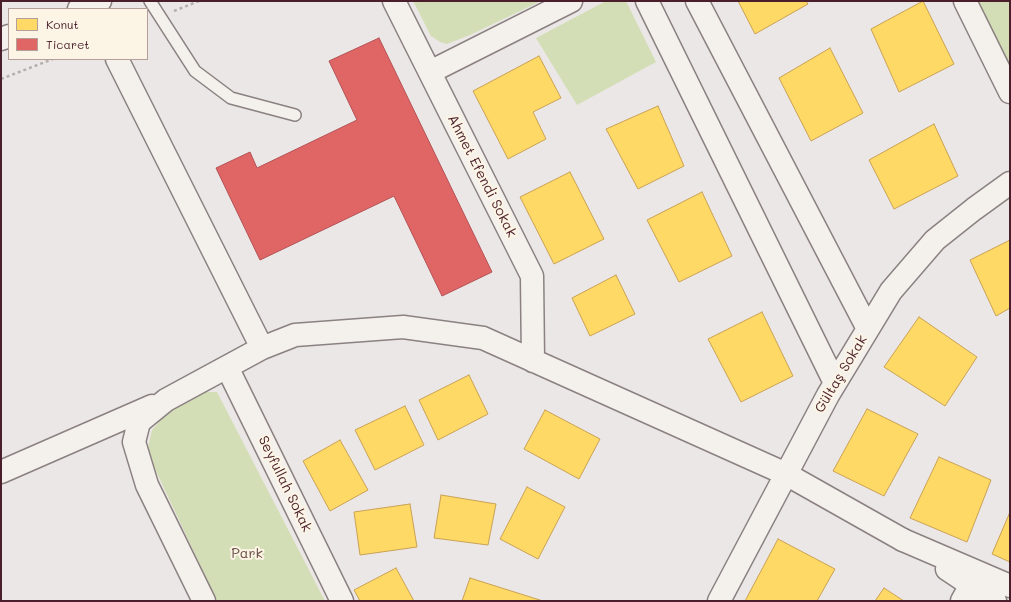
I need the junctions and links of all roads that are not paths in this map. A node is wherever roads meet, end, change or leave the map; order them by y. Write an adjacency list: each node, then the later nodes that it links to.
1 (150, 1): 10 (lane)
2 (394, 1): 8 (main road, Ahmet Efendi Sokak)
3 (571, 1): 8 (main road)
4 (647, 1): 16 (main road)
5 (698, 1): 12 (main road)
6 (965, 1): 9 (main road)
7 (118, 60): 13 (main road)
8 (430, 72): 14 (main road, Ahmet Efendi Sokak)
9 (1010, 92)
10 (295, 115)
11 (1010, 183): 12 (main road, Gültaş Sokak)
12 (868, 329): 16 (main road, Gültaş Sokak)
13 (262, 348): 14 (main road); 15 (main road)
14 (533, 361): 19 (main road)
15 (227, 367): 17 (main road); 24 (main road, Seyfullah Sokak)
16 (835, 383): 19 (main road, Gültaş Sokak)
17 (166, 400): 18 (main road); 23 (main road)
18 (1, 472)
19 (786, 474): 20 (main road); 25 (main road, Gültaş Sokak)
20 (903, 540): 21 (main road); 22 (main road)
21 (1010, 586)
22 (967, 593): 26 (main road)
23 (204, 601)
24 (342, 601)
25 (720, 601)
26 (995, 601)

